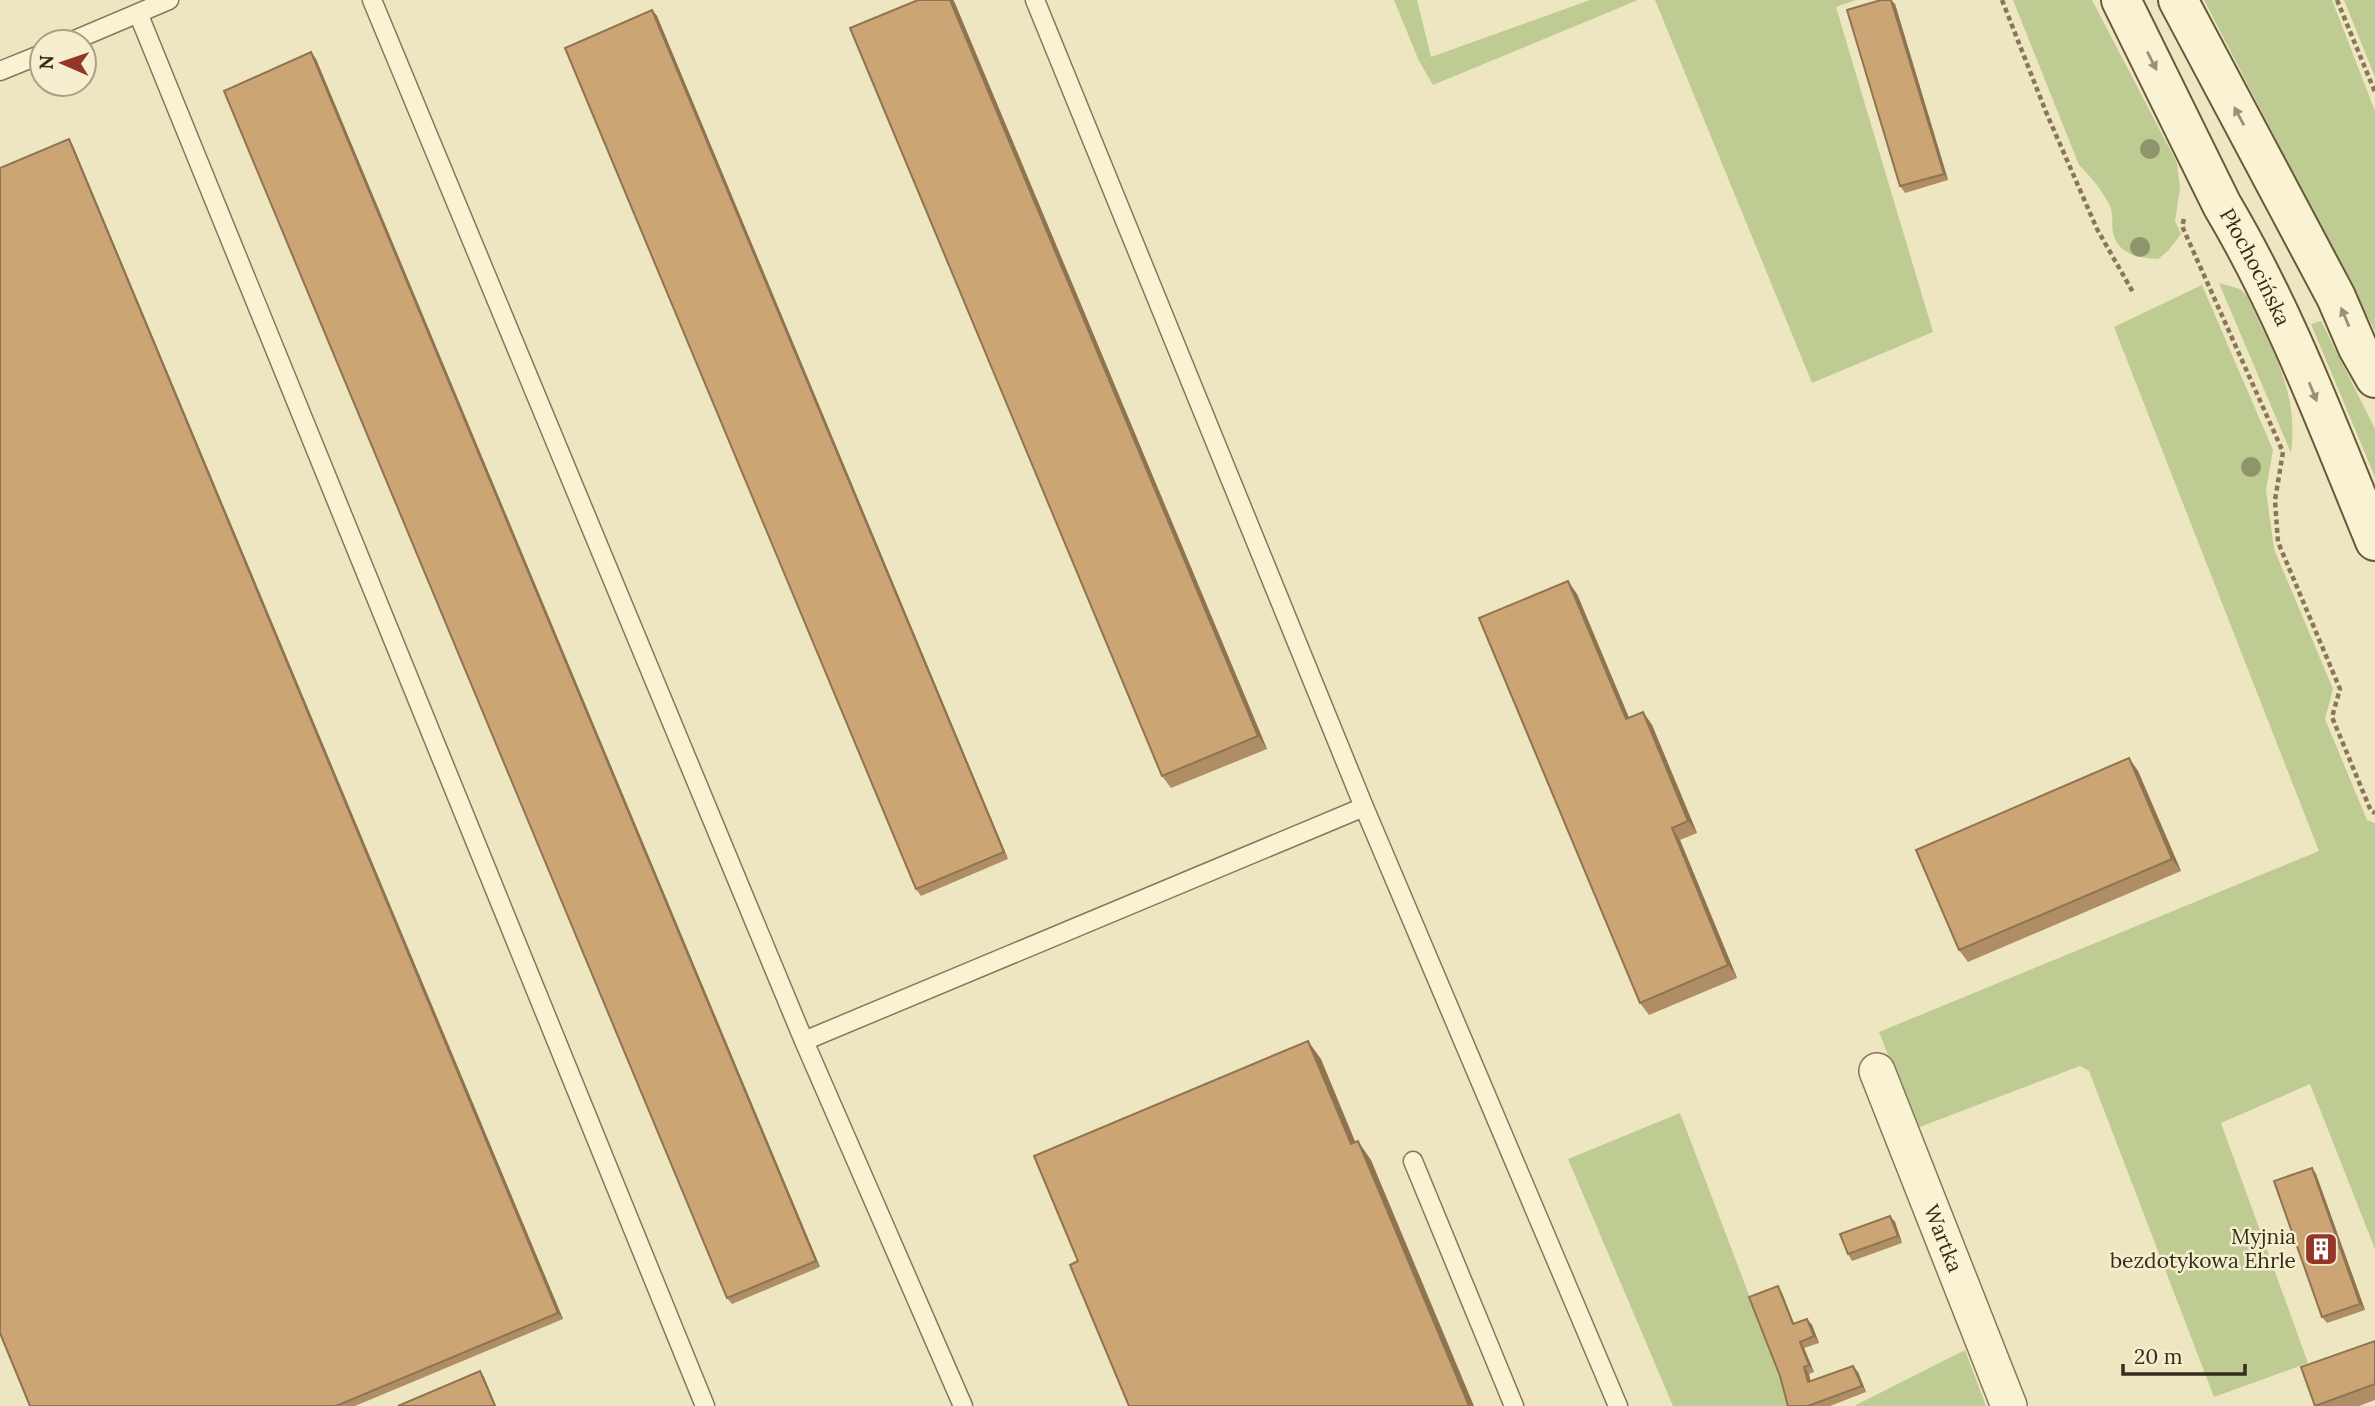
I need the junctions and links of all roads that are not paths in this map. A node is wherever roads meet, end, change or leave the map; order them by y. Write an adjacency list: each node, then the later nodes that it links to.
1 (169, 0): 6 (lane)
2 (372, 0): 13 (lane)
3 (1035, 0): 12 (lane)
4 (2121, 0): 11 (main road, Płochocińska, one-way to 11)
5 (2178, 0): 10 (main road, one-way to 5)
6 (138, 13): 7 (lane); 16 (lane)
7 (98, 30)
8 (28, 60): 9 (lane)
9 (0, 71)
10 (2375, 378)
11 (2375, 541)
12 (1364, 807): 13 (lane); 19 (lane)
13 (804, 1041): 17 (lane)
14 (1877, 1071): 20 (street, Wartka)
15 (1413, 1161): 18 (lane)
16 (705, 1406)
17 (963, 1406)
18 (1514, 1406)
19 (1618, 1406)
20 (2009, 1406)

